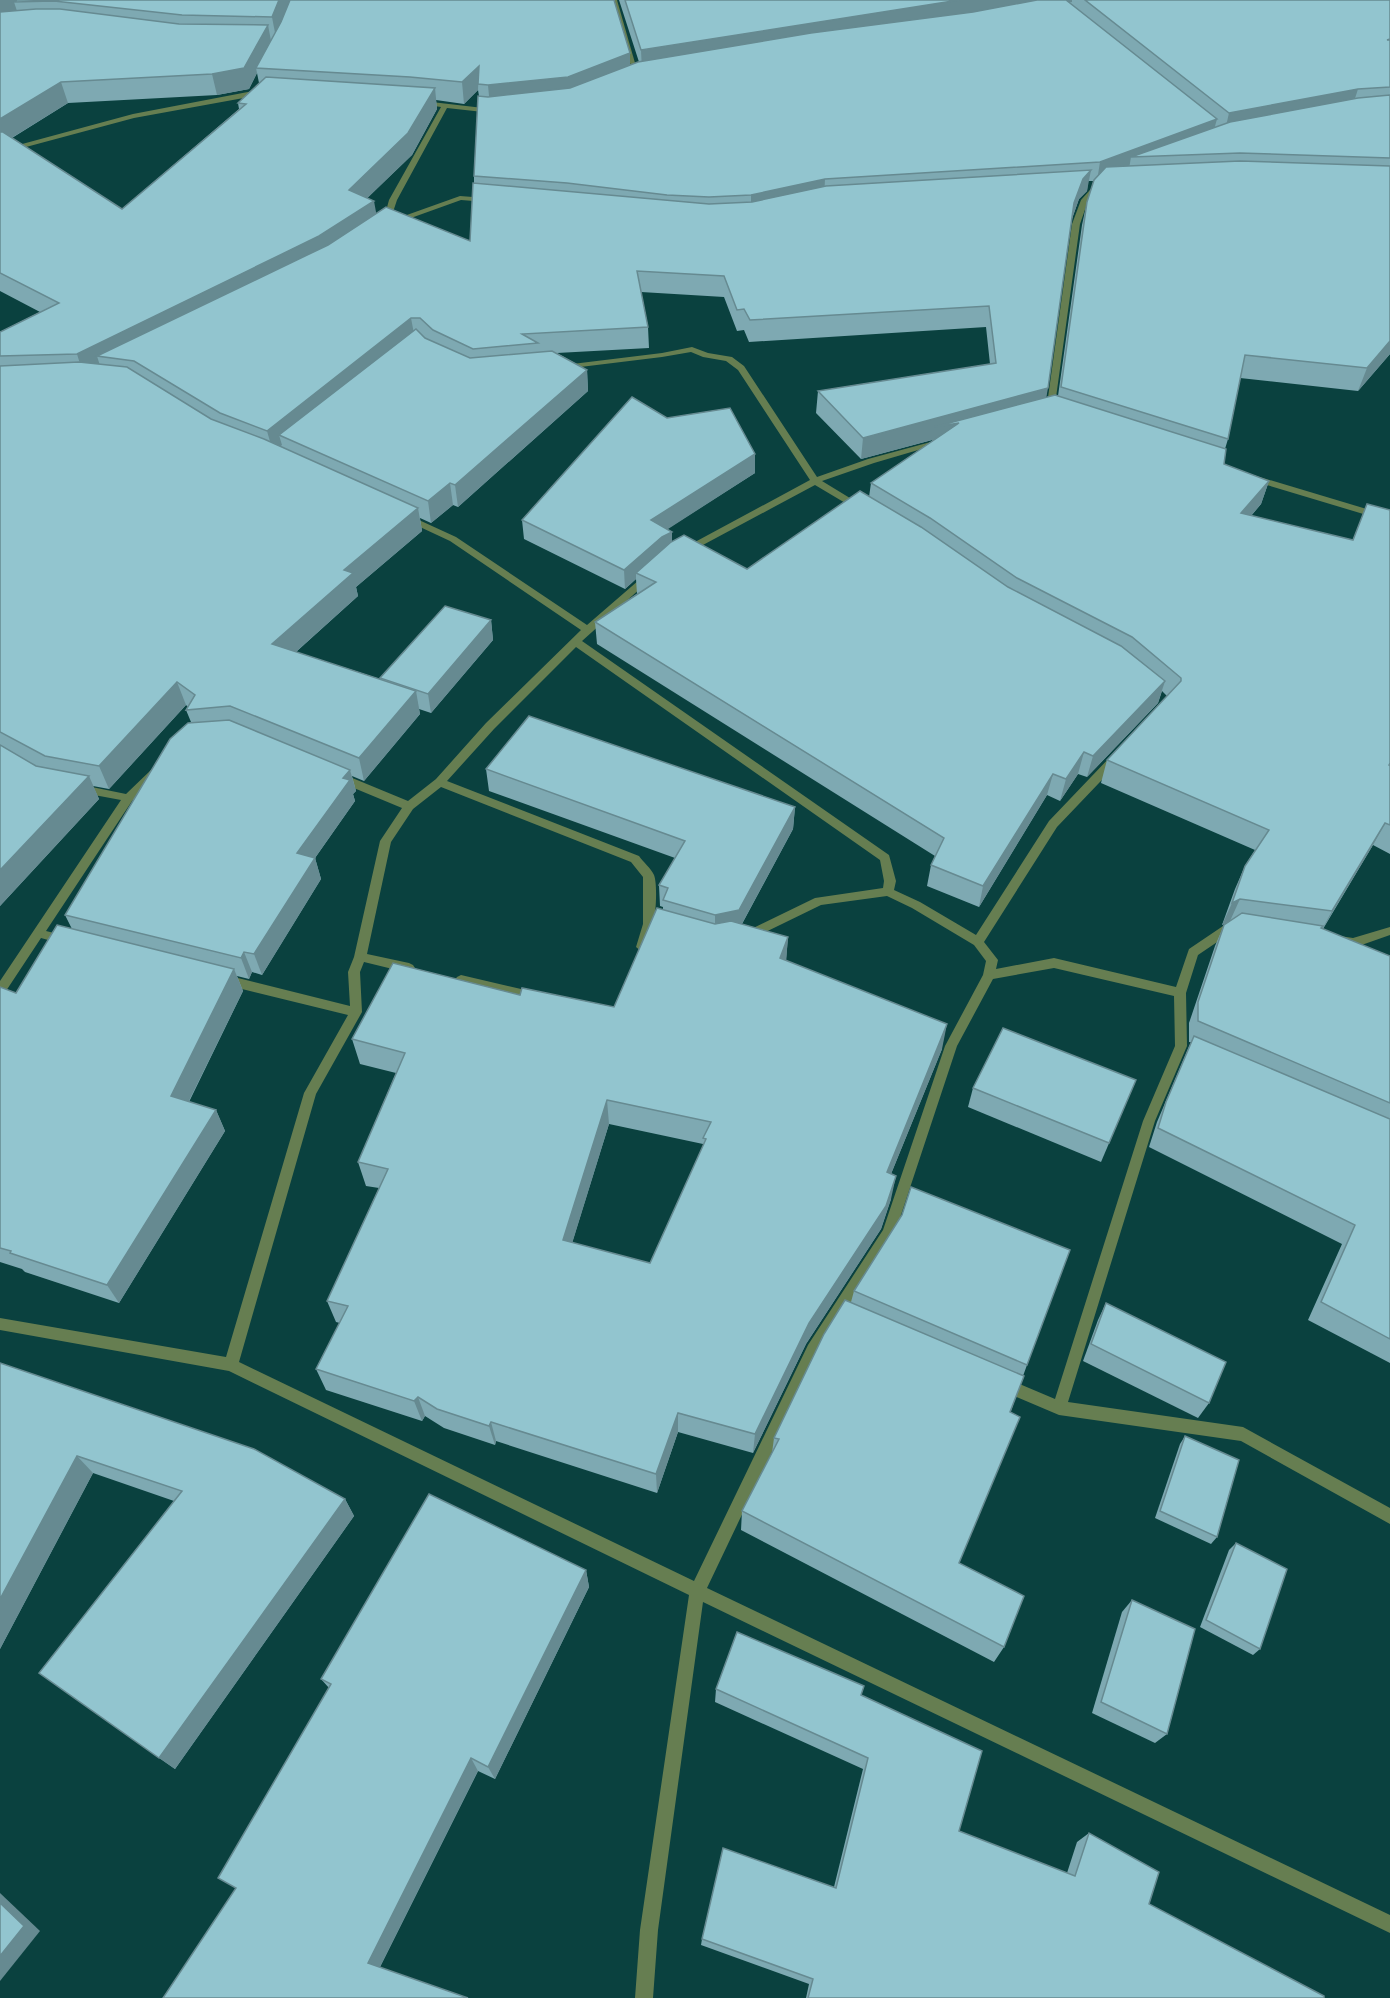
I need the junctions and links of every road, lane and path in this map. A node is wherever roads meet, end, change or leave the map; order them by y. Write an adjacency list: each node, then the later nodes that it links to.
1 (614, 0): 3 (street)
2 (648, 74): 3 (street)
3 (637, 76): 4 (street)
4 (628, 79)
5 (259, 83): 6 (street)
6 (253, 93): 7 (street); 11 (street)
7 (276, 94)
8 (413, 102): 9 (street)
9 (445, 106): 10 (street); 16 (street)
10 (501, 110)
11 (0, 152)
12 (1109, 183): 13 (street)
13 (1098, 185): 14 (street); 19 (street)
14 (1086, 186)
15 (492, 201): 16 (street)
16 (386, 223): 17 (street)
17 (376, 230)
18 (556, 367): 22 (street)
19 (1050, 415)
20 (949, 440): 22 (street)
21 (1242, 475): 25 (street)
22 (815, 480): 24 (street); 26 (street)
23 (400, 515): 28 (street)
24 (873, 516)
25 (1390, 519)
26 (676, 555)
27 (658, 568): 28 (street)
28 (587, 630): 29 (street)
29 (575, 641): 33 (street); 37 (street)
30 (1128, 746): 43 (street)
31 (168, 761): 35 (street)
32 (334, 775): 36 (street)
33 (440, 782): 36 (street); 46 (street)
34 (74, 788): 35 (street)
35 (128, 798): 40 (street)
36 (409, 806): 45 (street)
37 (888, 891): 41 (street); 43 (street)
38 (1252, 931): 52 (street)
39 (1390, 931): 42 (street)
40 (38, 933): 44 (street); 51 (street)
41 (737, 938)
42 (1323, 939)
43 (978, 942): 48 (street)
44 (83, 945)
45 (360, 957): 47 (street); 54 (street)
46 (638, 960)
47 (417, 970)
48 (989, 975): 52 (street); 60 (street)
49 (208, 976): 54 (street)
50 (450, 978): 53 (street)
51 (0, 991)
52 (1180, 993): 58 (street)
53 (552, 1001)
54 (356, 1012): 56 (street)
55 (0, 1324): 56 (street)
56 (231, 1365): 60 (street)
57 (994, 1380): 58 (street)
58 (1059, 1408): 59 (street)
59 (1390, 1516)
60 (697, 1592): 61 (street); 62 (street)
61 (1390, 1924)
62 (644, 1998)

